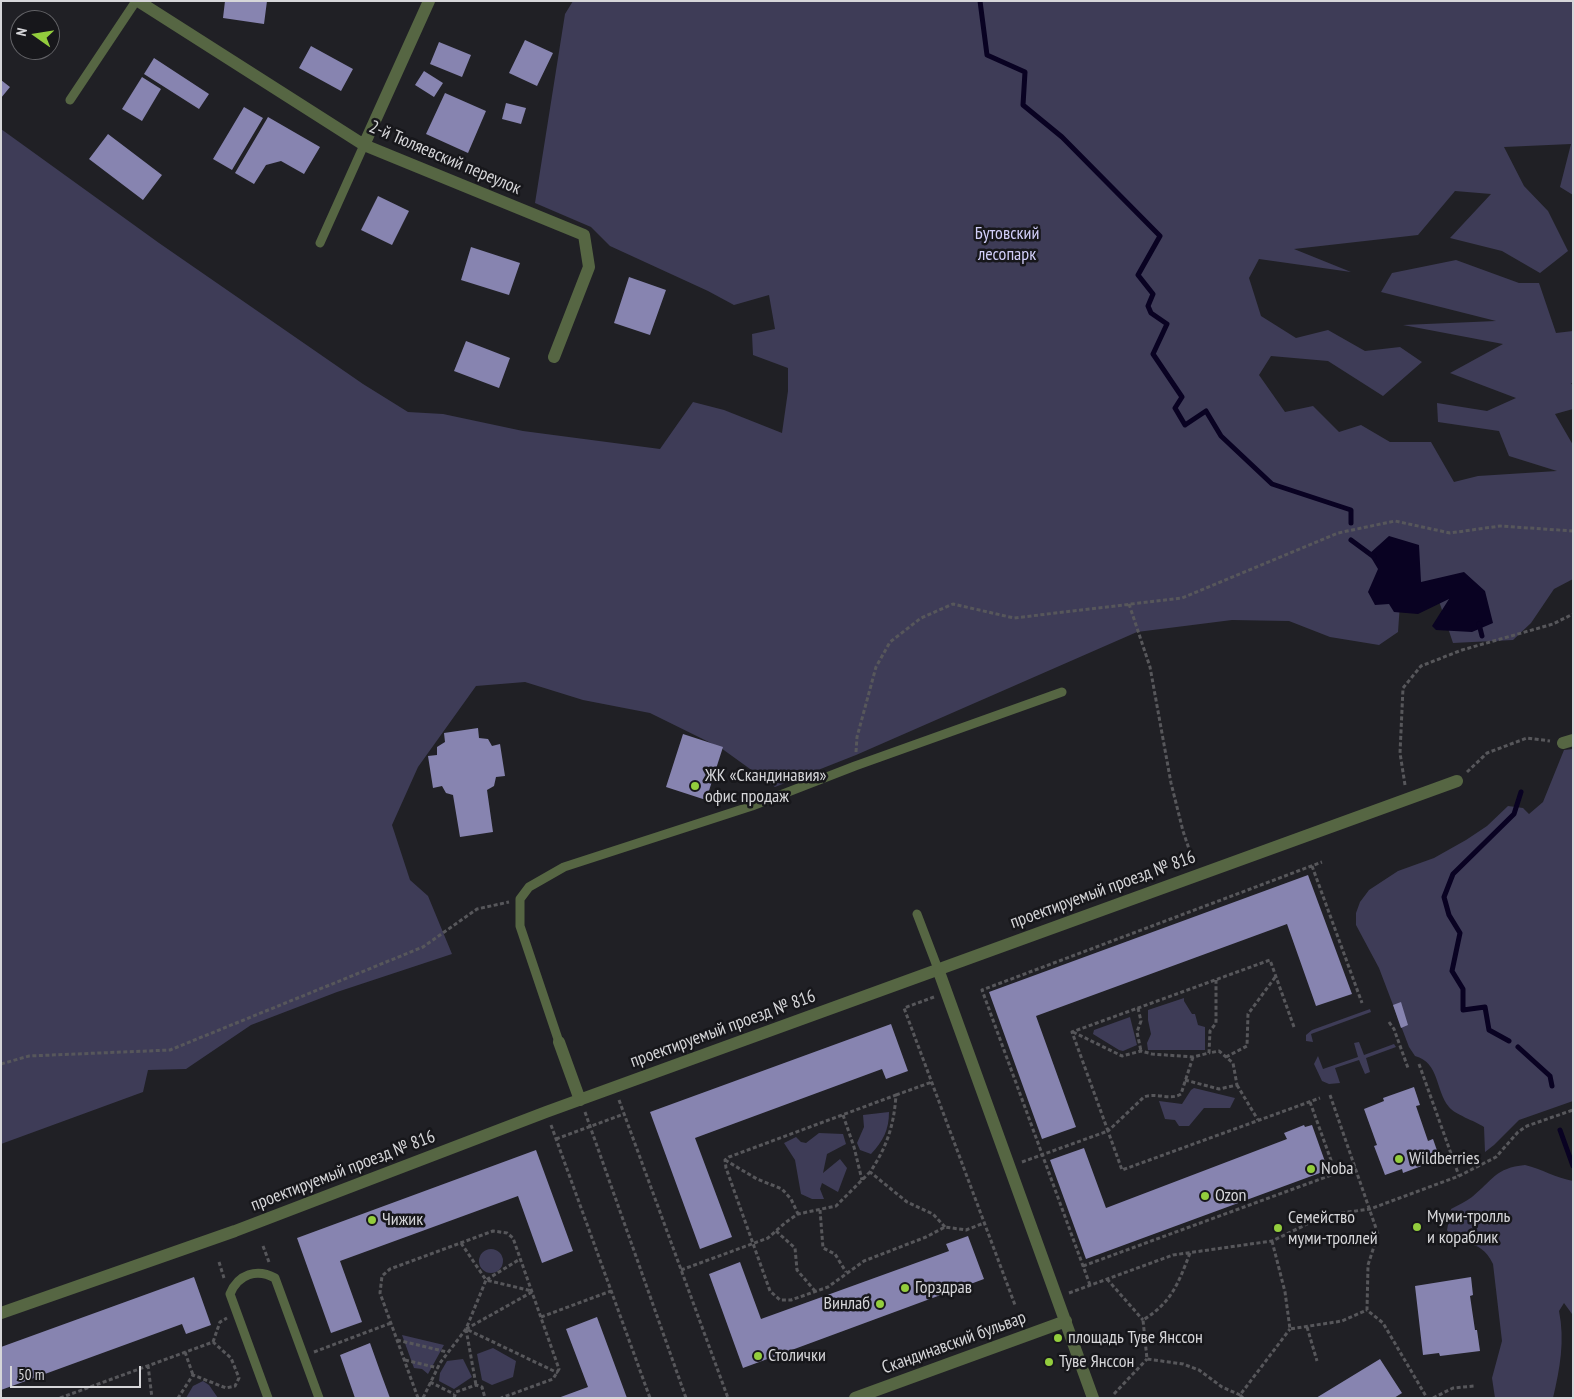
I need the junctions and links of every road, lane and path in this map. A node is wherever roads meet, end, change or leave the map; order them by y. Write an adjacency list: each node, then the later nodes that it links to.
1 (137, 1): 3 (lane); 4 (street, 2-й Тюляевский переулок)
2 (430, 1): 4 (street)
3 (70, 100)
4 (364, 145): 5 (lane); 6 (street, 2-й Тюляевский переулок)
5 (320, 243)
6 (554, 357)
7 (1573, 531): 8 (path)
8 (1129, 604): 12 (path); 17 (path)
9 (1573, 614): 14 (path)
10 (1062, 692): 12 (lane)
11 (1568, 741): 13 (path)
12 (855, 766): 29 (lane)
13 (1457, 781): 14 (street, проектируемый проезд № 816)
14 (1407, 799): 17 (street, проектируемый проезд № 816)
15 (1322, 862): 16 (path)
16 (1312, 866): 24 (path); 50 (path)
17 (1198, 874): 20 (street, проектируемый проезд № 816)
18 (477, 909): 34 (path)
19 (917, 914): 20 (lane)
20 (938, 969): 23 (street); 43 (street, проектируемый проезд № 816)
21 (1276, 976): 22 (path); 27 (path); 33 (path)
22 (1216, 980): 25 (path); 31 (path)
23 (946, 992): 38 (path); 53 (street)
24 (1362, 1003)
25 (1138, 1008): 28 (path); 30 (path)
26 (1389, 1022): 36 (path)
27 (1294, 1027)
28 (1072, 1032): 30 (path); 49 (path)
29 (559, 1042): 43 (street)
30 (1141, 1051): 32 (path)
31 (1209, 1053): 32 (path); 33 (path)
32 (1193, 1057): 37 (path)
33 (1226, 1057): 39 (path)
34 (1, 1064)
35 (1419, 1064): 56 (path)
36 (1408, 1068)
37 (1185, 1080): 39 (path); 49 (path)
38 (932, 1082): 40 (path); 61 (path)
39 (1237, 1085): 47 (path)
40 (896, 1095): 46 (path); 54 (path)
41 (1330, 1095): 52 (path)
42 (1320, 1098): 44 (path)
43 (580, 1100): 48 (path); 81 (street, проектируемый проезд № 816)
44 (1310, 1102): 47 (path); 55 (path)
45 (1573, 1110): 56 (path)
46 (842, 1115): 51 (path); 57 (path)
47 (1258, 1120): 49 (path)
48 (590, 1126): 70 (path); 76 (path); 118 (path)
49 (1108, 1131): 50 (path)
50 (1042, 1155): 53 (path); 69 (path)
51 (725, 1160): 60 (path); 66 (path)
52 (1356, 1166): 55 (path); 58 (path)
53 (1010, 1167): 78 (street)
54 (870, 1172): 57 (path); 62 (path)
55 (1336, 1174): 69 (path)
56 (1459, 1176): 58 (path)
57 (862, 1180): 59 (path)
58 (1370, 1209): 64 (path); 80 (path)
59 (820, 1210): 60 (path); 71 (path)
60 (798, 1214): 63 (path)
61 (984, 1224): 62 (path); 79 (path)
62 (945, 1227): 71 (path)
63 (776, 1232): 66 (path); 77 (path)
64 (1272, 1241): 67 (path); 89 (path)
65 (461, 1243): 68 (path); 73 (path); 85 (path)
66 (753, 1244): 70 (path); 77 (path)
67 (1190, 1253): 72 (path); 84 (path)
68 (520, 1259): 73 (path); 75 (path)
69 (1083, 1266): 74 (path)
70 (681, 1270): 119 (path)
71 (846, 1272): 77 (path)
72 (1107, 1279): 74 (path); 84 (path)
73 (486, 1280): 75 (path); 88 (path)
74 (1090, 1285): 78 (path)
75 (532, 1291): 82 (path); 88 (path)
76 (611, 1291): 82 (path); 117 (path)
77 (815, 1292)
78 (1057, 1297): 83 (street)
79 (1015, 1306)
80 (1367, 1310): 86 (path); 122 (path)
81 (1, 1313)
82 (542, 1316): 100 (path)
83 (1066, 1320): 120 (street, Скандинавский бульвар); 121 (street)
84 (1143, 1320): 95 (path)
85 (391, 1324): 90 (path); 94 (path)
86 (1307, 1327): 89 (path); 97 (path)
87 (218, 1328): 91 (path)
88 (466, 1329): 93 (path); 100 (path); 103 (path)
89 (1290, 1329): 107 (path)
90 (397, 1340): 93 (path); 96 (path)
91 (213, 1342): 92 (path); 101 (path)
92 (185, 1352): 98 (path); 101 (path)
93 (448, 1352): 99 (path)
94 (303, 1355): 111 (lane); 112 (lane)
95 (1147, 1359): 105 (path); 107 (path)
96 (404, 1360): 99 (path); 113 (path)
97 (1317, 1361)
98 (148, 1366): 108 (path); 109 (path)
99 (438, 1368): 102 (path)
100 (558, 1373): 116 (path)
101 (193, 1375): 110 (path)
102 (430, 1382): 106 (path); 114 (path)
103 (476, 1385): 106 (path); 115 (path)
104 (1474, 1386): 123 (path)
105 (1114, 1394)
106 (454, 1396)
107 (1242, 1396)
108 (60, 1398)
109 (152, 1398)
110 (178, 1398)
111 (268, 1398)
112 (319, 1398)
113 (418, 1398)
114 (423, 1398)
115 (485, 1398)
116 (501, 1398)
117 (650, 1398)
118 (686, 1398)
119 (728, 1398)
120 (855, 1398)
121 (1093, 1398)
122 (1427, 1398)
123 (1433, 1398)

